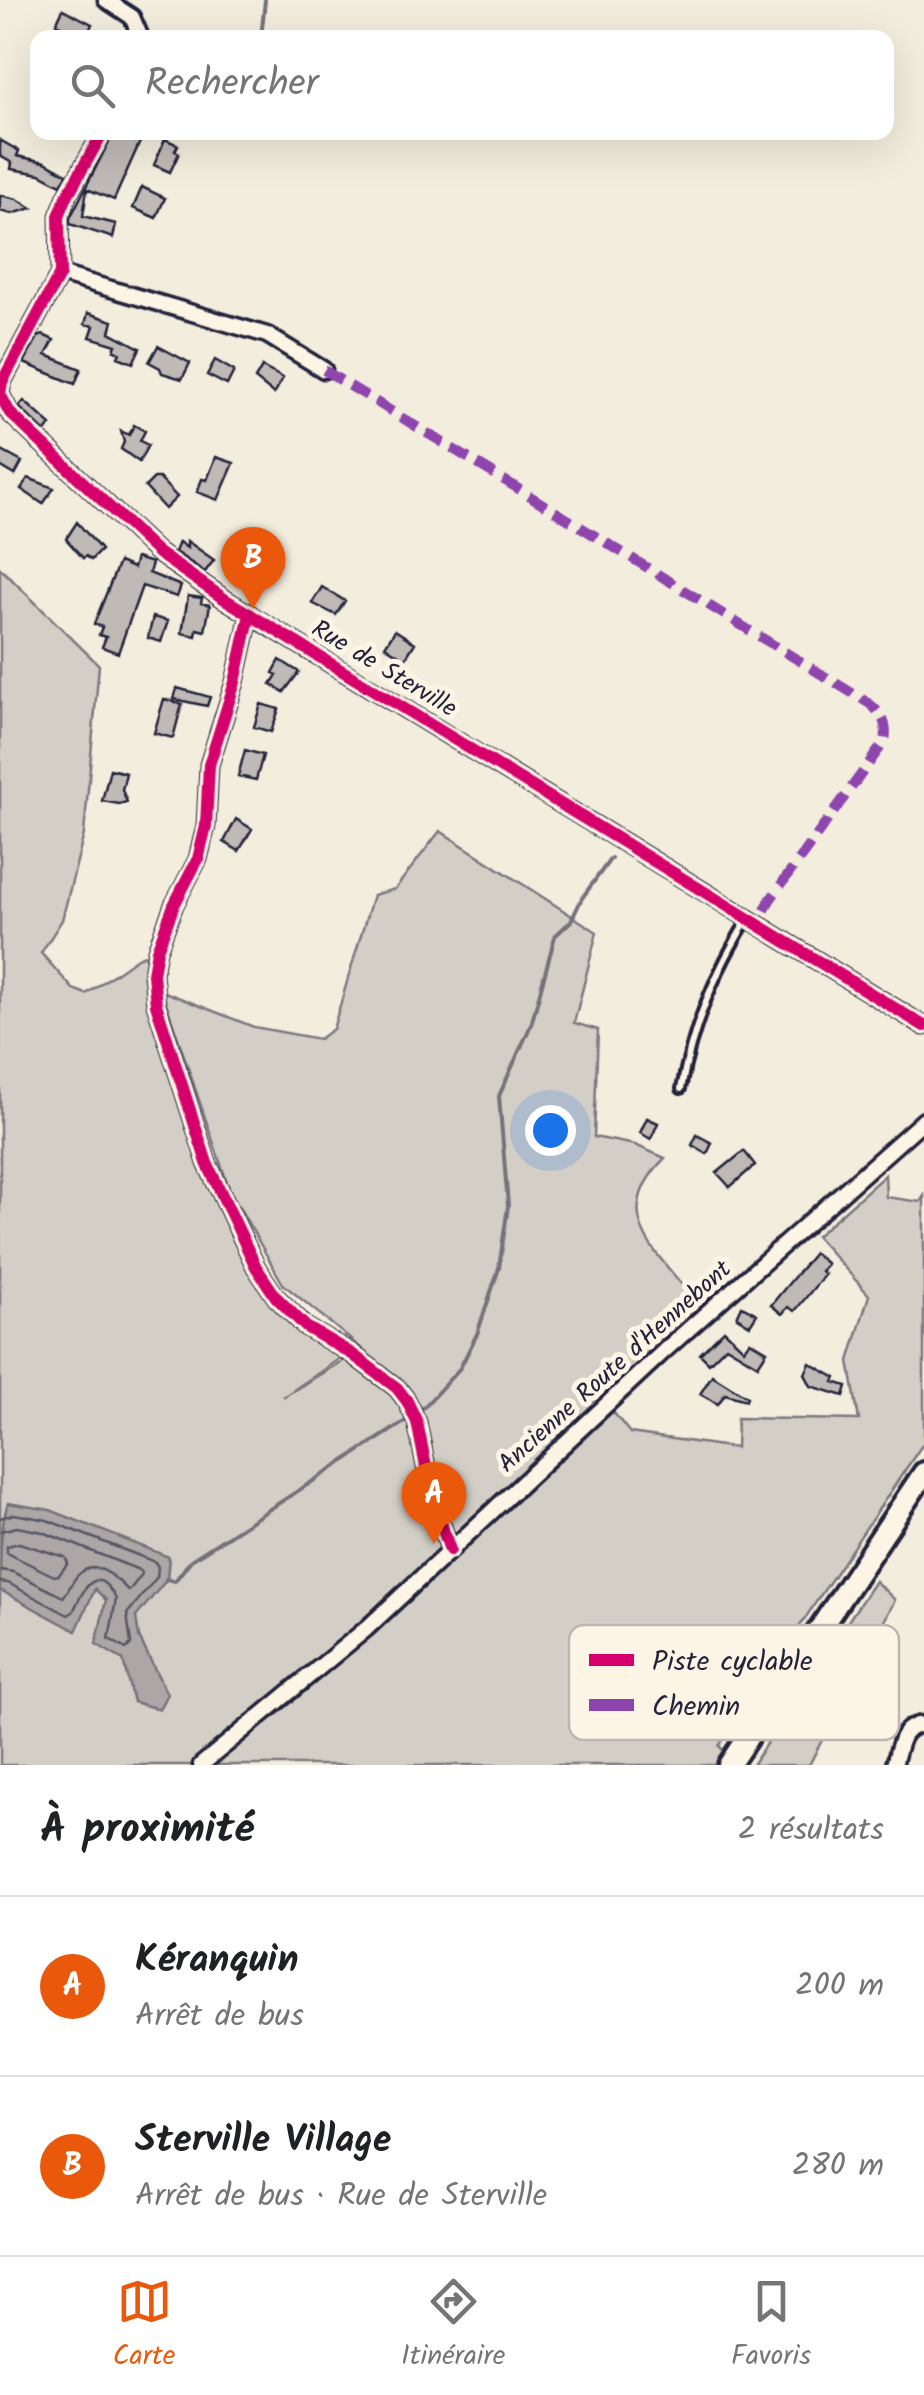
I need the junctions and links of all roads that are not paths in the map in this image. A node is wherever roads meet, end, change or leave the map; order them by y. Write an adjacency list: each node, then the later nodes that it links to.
1 (106, 0): 2 (street)
2 (137, 30)
3 (98, 140): 4 (street)
4 (60, 274): 5 (street); 6 (street, Rue de Sterville)
5 (324, 370)
6 (250, 614): 7 (street, Rue de Sterville); 12 (street)
7 (748, 918): 8 (street, Rue de Sterville); 9 (lane)
8 (924, 1026)
9 (681, 1089)
10 (924, 1120): 12 (street, Ancienne Route d'Hennebont)
11 (924, 1473): 13 (main road)
12 (450, 1550): 16 (street, Ancienne Route d'Hennebont)
13 (822, 1625)
14 (924, 1724): 18 (street)
15 (745, 1740): 17 (main road)
16 (201, 1765)
17 (728, 1765)
18 (894, 1765)

